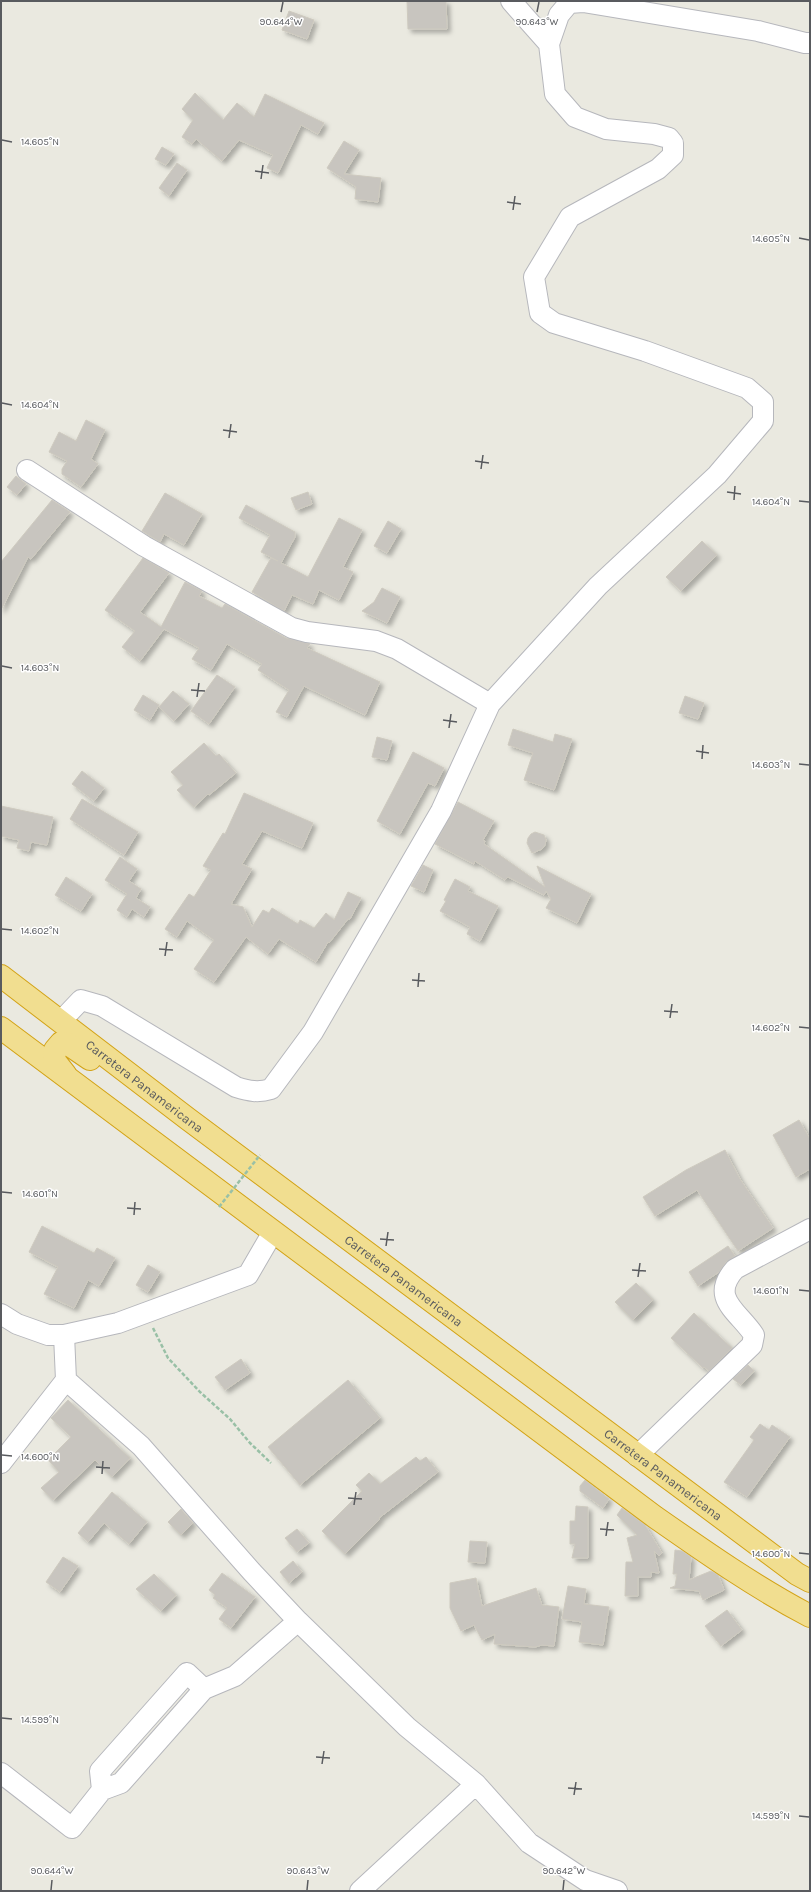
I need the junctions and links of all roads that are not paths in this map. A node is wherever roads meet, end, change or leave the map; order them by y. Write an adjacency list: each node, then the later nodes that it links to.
1 (511, 1): 3 (street)
2 (810, 43): 3 (street)
3 (548, 44): 5 (street)
4 (27, 470): 5 (street)
5 (490, 704): 8 (street)
6 (1, 976): 8 (highway, Carretera Panamericana)
7 (1, 1014): 8 (highway)
8 (61, 1021): 11 (highway, Carretera Panamericana)
9 (1, 1028): 10 (highway)
10 (70, 1080): 11 (highway); 13 (highway)
11 (188, 1119): 17 (highway, Carretera Panamericana)
12 (810, 1229): 17 (street)
13 (273, 1232): 15 (street); 20 (highway)
14 (1, 1314): 15 (street)
15 (64, 1335): 16 (street)
16 (66, 1380): 18 (street); 21 (street)
17 (637, 1456): 19 (highway, Carretera Panamericana)
18 (1, 1463)
19 (810, 1581)
20 (810, 1616)
21 (298, 1621): 22 (street); 23 (street)
22 (1, 1772)
23 (476, 1784): 24 (street); 25 (street)
24 (360, 1891)
25 (617, 1891)

